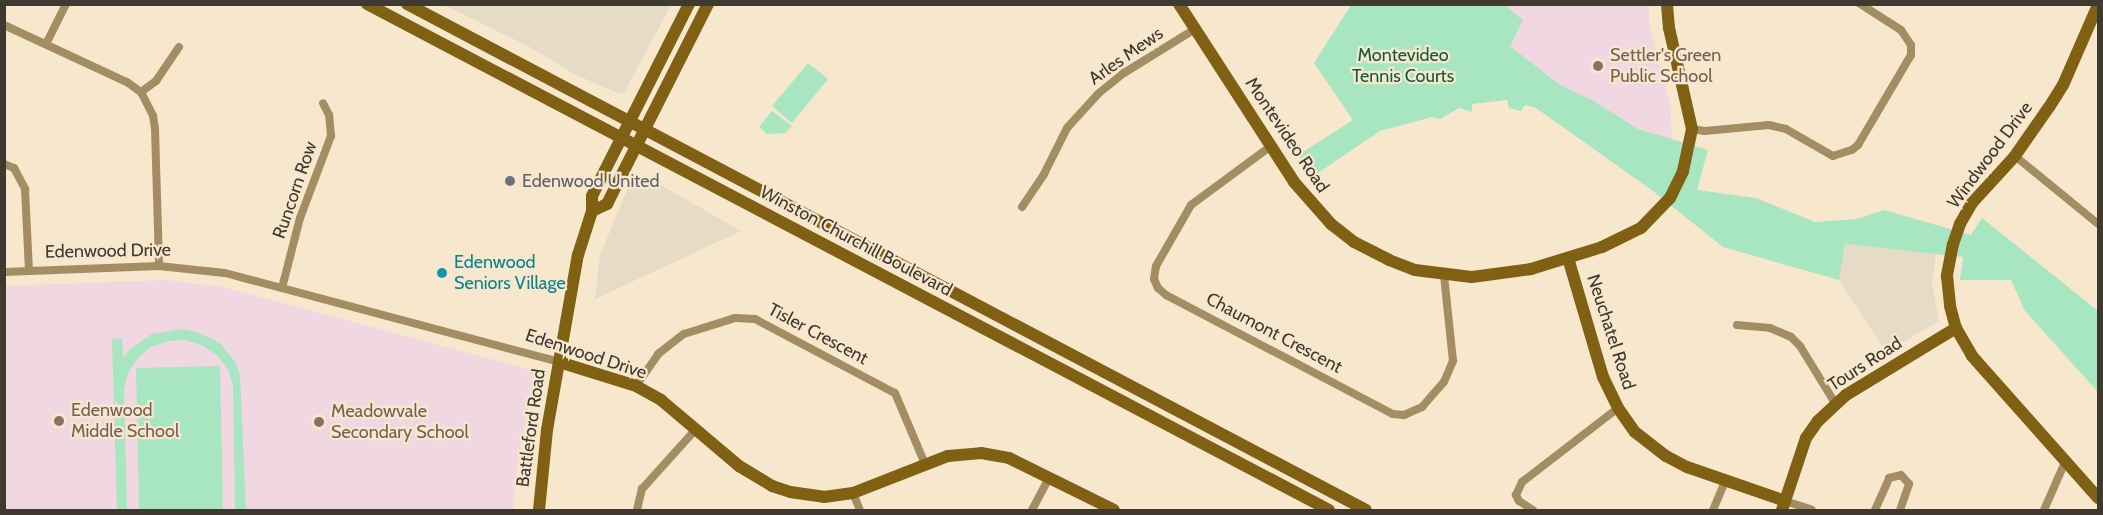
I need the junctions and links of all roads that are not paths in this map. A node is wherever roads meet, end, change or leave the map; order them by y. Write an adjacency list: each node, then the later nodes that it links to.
1 (66, 4): 12 (street)
2 (367, 4): 19 (street, Winston Churchill Boulevard)
3 (407, 4): 16 (street, Winston Churchill Boulevard)
4 (689, 4): 16 (street, Battleford Road)
5 (708, 4): 17 (street)
6 (1179, 4): 11 (street, Montevideo Road)
7 (1667, 4): 18 (street, Montevideo Road)
8 (1860, 4): 18 (street)
9 (2098, 5): 22 (street, Windwood Drive)
10 (4, 25): 12 (street)
11 (1195, 29): 21 (street, Montevideo Road); 24 (street, Arles Mews)
12 (46, 44): 14 (street)
13 (179, 46): 14 (street)
14 (141, 92): 28 (street)
15 (323, 102): 32 (street, Runcorn Row)
16 (628, 121): 17 (street, Winston Churchill Boulevard); 19 (street, Battleford Road)
17 (644, 129): 20 (street); 53 (street, Winston Churchill Boulevard)
18 (1692, 129): 27 (street, Montevideo Road)
19 (620, 138): 20 (street, Winston Churchill Boulevard); 25 (street, Battleford Road)
20 (636, 146): 25 (street); 52 (street, Winston Churchill Boulevard)
21 (1271, 146): 31 (street, Montevideo Road); 31 (street, Chaumont Crescent)
22 (2015, 156): 26 (street); 34 (street, Windwood Drive)
23 (4, 164): 29 (street)
24 (1022, 207)
25 (592, 211): 35 (street, Battleford Road)
26 (2098, 224)
27 (1568, 258): 31 (street, Montevideo Road); 38 (street, Neuchatel Road)
28 (159, 266): 29 (street, Edenwood Drive); 32 (street, Edenwood Drive)
29 (29, 270): 30 (street, Edenwood Drive)
30 (4, 272)
31 (1444, 275)
32 (282, 288): 35 (street, Edenwood Drive)
33 (1737, 325): 37 (street)
34 (1956, 328): 37 (street, Tours Road); 40 (street, Windwood Drive)
35 (560, 362): 36 (street, Edenwood Drive); 47 (street, Battleford Road)
36 (636, 386): 39 (street, Edenwood Drive); 41 (street, Tisler Crescent)
37 (1835, 403): 46 (street, Tours Road)
38 (1618, 408): 43 (street, Neuchatel Road); 54 (street)
39 (698, 428): 44 (street, Edenwood Drive); 48 (street)
40 (2066, 460): 45 (street, Windwood Drive); 59 (street)
41 (925, 464): 42 (street, Edenwood Drive); 44 (street, Edenwood Drive)
42 (1050, 476): 50 (street); 51 (street, Edenwood Drive)
43 (1726, 480): 46 (street, Neuchatel Road); 55 (street)
44 (853, 493): 49 (street)
45 (2098, 498)
46 (1784, 506): 56 (street, Neuchatel Road)
47 (538, 510)
48 (637, 510)
49 (860, 510)
50 (1032, 510)
51 (1114, 510)
52 (1329, 510)
53 (1366, 510)
54 (1533, 510)
55 (1713, 510)
56 (1812, 510)
57 (1875, 510): 58 (street)
58 (1900, 510)
59 (2044, 510)

